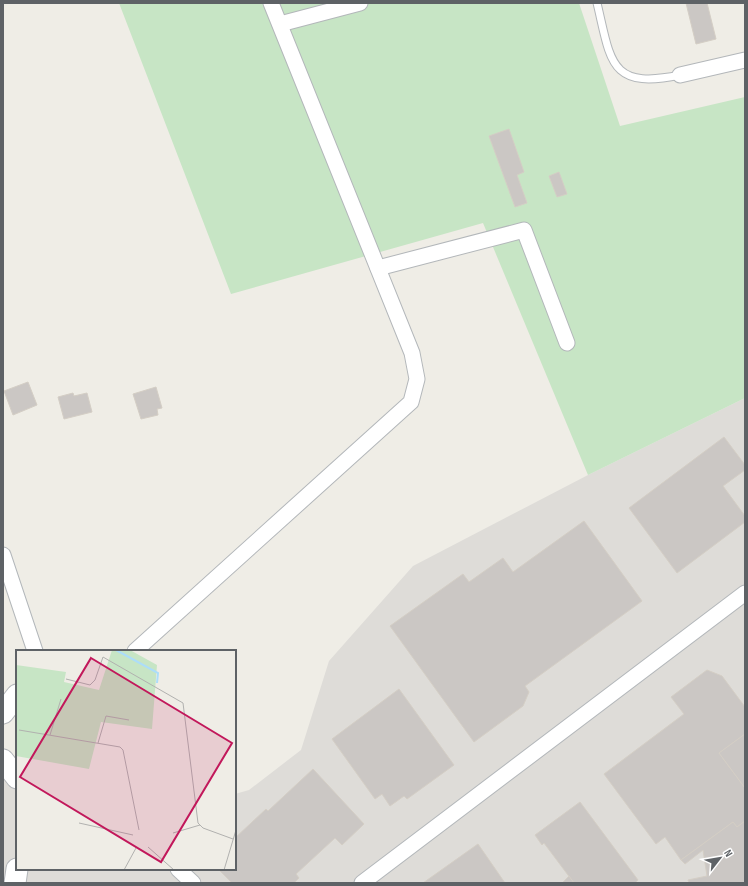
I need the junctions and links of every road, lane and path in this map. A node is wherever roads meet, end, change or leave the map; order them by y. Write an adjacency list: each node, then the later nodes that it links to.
1 (271, 3): 4 (street)
2 (360, 3): 4 (street)
3 (597, 3): 6 (lane)
4 (280, 24): 7 (street)
5 (745, 60): 6 (street)
6 (680, 74)
7 (378, 268): 8 (street); 12 (street)
8 (567, 343)
9 (3, 555): 11 (street)
10 (745, 593): 21 (street)
11 (35, 650)
12 (136, 650)
13 (16, 696): 14 (main road)
14 (3, 713)
15 (3, 760): 16 (main road)
16 (16, 777)
17 (17, 870): 19 (main road)
18 (179, 870): 20 (street)
19 (15, 883)
20 (192, 883)
21 (362, 883)

